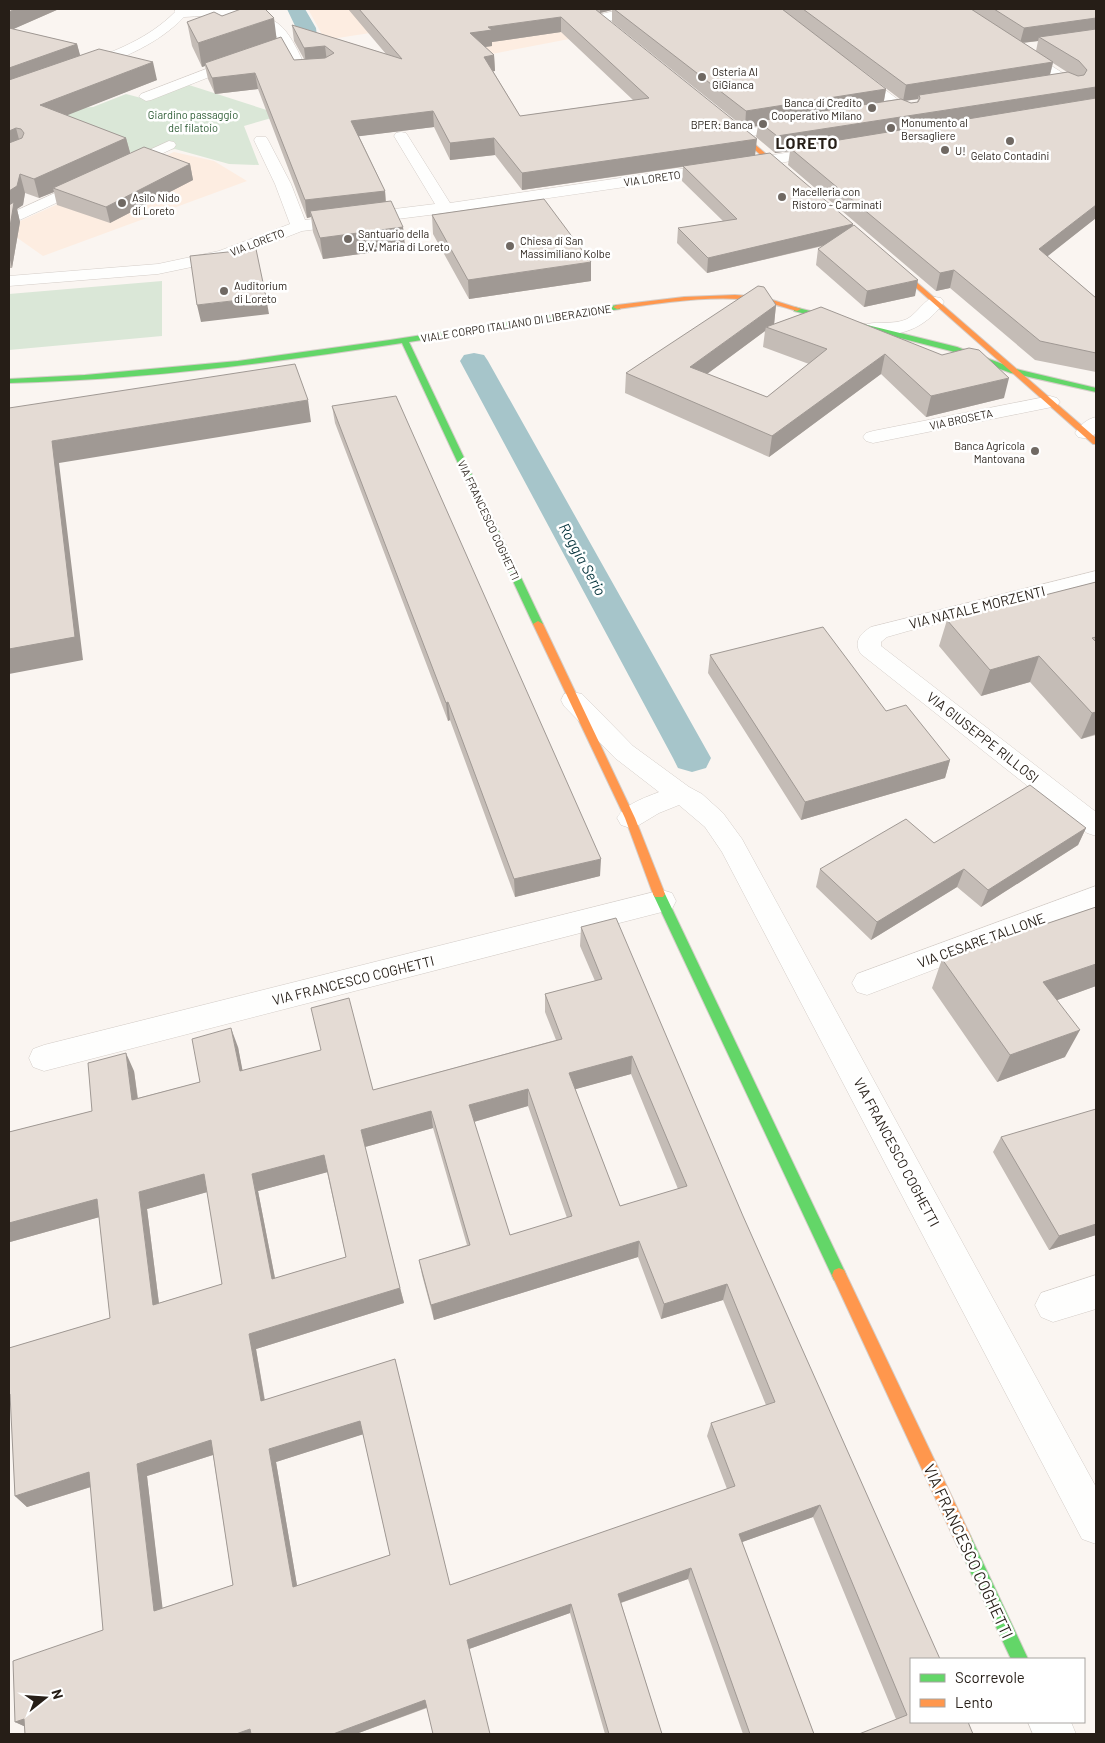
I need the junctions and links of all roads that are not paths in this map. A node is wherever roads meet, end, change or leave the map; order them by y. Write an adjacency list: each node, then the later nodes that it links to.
1 (634, 9): 3 (street)
2 (181, 11): 8 (street); 9 (street)
3 (594, 16): 4 (street)
4 (613, 32)
5 (1038, 46): 10 (street)
6 (249, 57): 12 (street)
7 (846, 67): 15 (street)
8 (327, 68)
9 (75, 71)
10 (1068, 81): 11 (street); 14 (street)
11 (1048, 84)
12 (146, 97)
13 (920, 105): 15 (street)
14 (1093, 106)
15 (900, 108): 16 (street); 20 (street)
16 (881, 111)
17 (718, 117): 19 (street)
18 (805, 123): 19 (street)
19 (741, 134): 25 (street)
20 (924, 135)
21 (401, 136): 27 (street)
22 (261, 140): 29 (street)
23 (169, 145): 28 (street)
24 (846, 148): 25 (street, VIA LORETO)
25 (771, 160): 26 (street); 27 (street, VIA LORETO)
26 (798, 184)
27 (445, 208): 29 (street, VIA LORETO)
28 (9, 220)
29 (299, 226): 31 (street, VIA LORETO)
30 (878, 252): 32 (street)
31 (9, 280)
32 (936, 302): 33 (street); 35 (street)
33 (873, 328): 34 (street, VIALE CORPO ITALIANO DI LIBERAZIONE); 35 (street, VIALE CORPO ITALIANO DI LIBERAZIONE)
34 (404, 340): 36 (street, VIALE CORPO ITALIANO DI LIBERAZIONE); 43 (street, VIA FRANCESCO COGHETTI)
35 (1014, 371): 37 (street); 38 (street)
36 (9, 381)
37 (1096, 390)
38 (1050, 402): 39 (street); 40 (street, VIA BROSETA)
39 (1093, 433)
40 (874, 437)
41 (1096, 578): 42 (street, VIA NATALE MORZENTI)
42 (870, 649): 46 (street, VIA GIUSEPPE RILLOSI)
43 (572, 700): 44 (street, VIA FRANCESCO COGHETTI); 45 (street, VIA FRANCESCO COGHETTI)
44 (680, 794): 45 (street); 53 (street, VIA FRANCESCO COGHETTI)
45 (630, 818): 48 (street, VIA FRANCESCO COGHETTI)
46 (1096, 826)
47 (1096, 897): 49 (street, VIA CESARE TALLONE)
48 (662, 901): 50 (street, VIA FRANCESCO COGHETTI); 54 (street, VIA FRANCESCO COGHETTI)
49 (867, 982)
50 (44, 1058)
51 (1096, 1292): 52 (street)
52 (1053, 1305)
53 (1096, 1526)
54 (1020, 1658)

